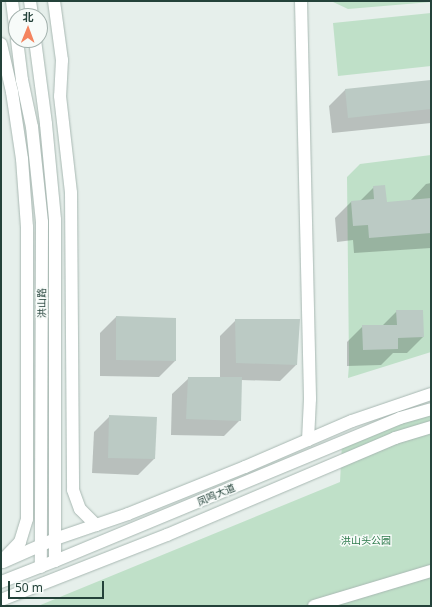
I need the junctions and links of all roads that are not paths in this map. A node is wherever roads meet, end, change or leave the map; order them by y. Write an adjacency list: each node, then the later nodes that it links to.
1 (54, 1): 10 (street)
2 (301, 1): 9 (street)
3 (1, 44): 13 (street)
4 (18, 48): 12 (street, 洪山路)
5 (36, 48): 11 (street, 洪山路)
6 (431, 394): 9 (street, 凤鸣大道)
7 (431, 409): 14 (street, 凤鸣大道)
8 (431, 427): 18 (street)
9 (308, 440): 10 (street, 凤鸣大道)
10 (96, 525): 11 (street, 凤鸣大道)
11 (55, 539): 12 (street, 凤鸣大道); 14 (street, 洪山路)
12 (41, 546): 13 (street, 凤鸣大道); 15 (street, 洪山路)
13 (1, 562)
14 (55, 562): 15 (street, 凤鸣大道)
15 (41, 567): 17 (street, 凤鸣大道)
16 (431, 571): 19 (street)
17 (1, 582)
18 (1, 600)
19 (314, 606)

